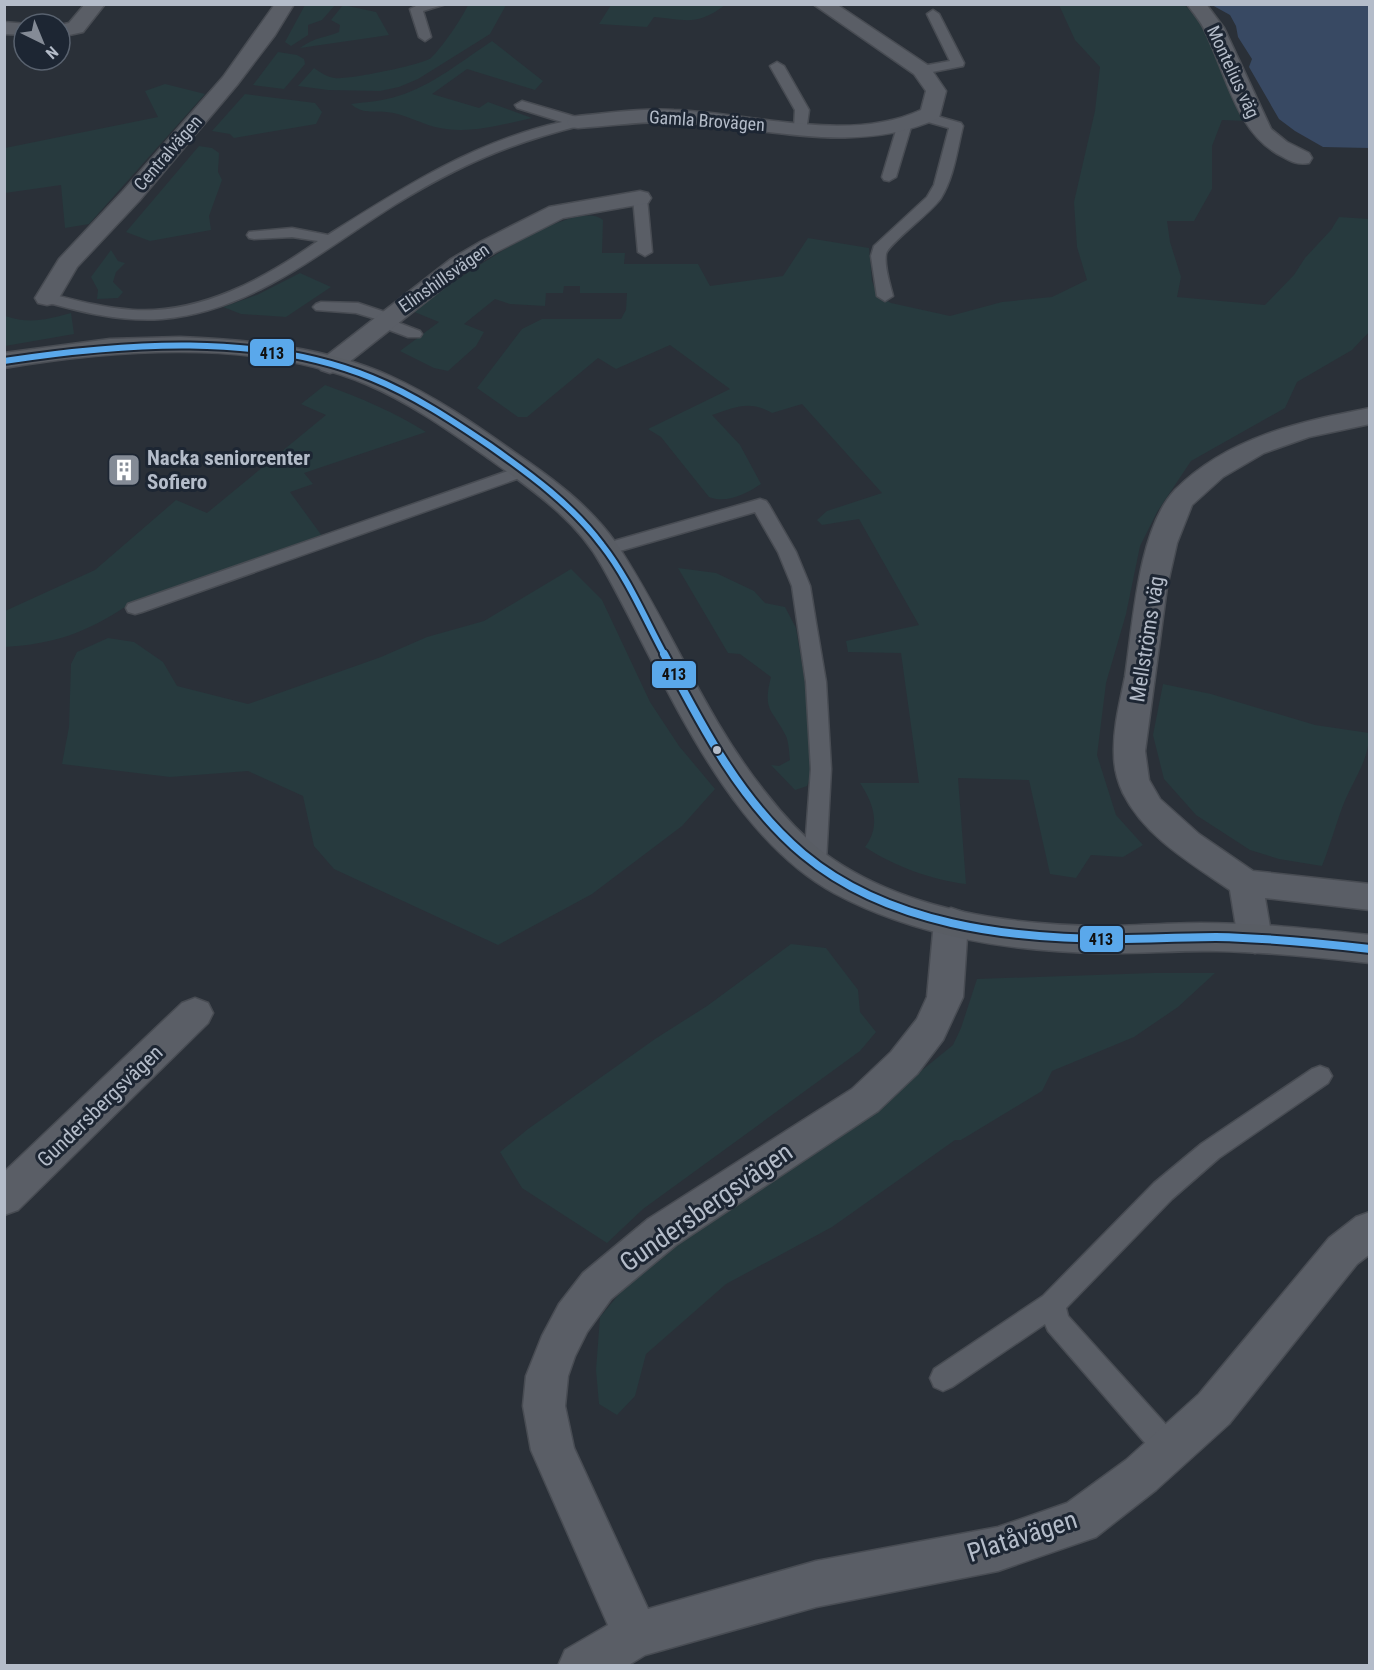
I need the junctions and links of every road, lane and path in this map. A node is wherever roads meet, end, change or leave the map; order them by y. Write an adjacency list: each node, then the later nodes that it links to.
1 (96, 4): 7 (street)
2 (285, 4): 23 (street, Centralvägen)
3 (440, 4): 8 (lane)
4 (822, 4): 10 (street)
5 (1196, 4): 16 (street, Montelius väg)
6 (933, 14): 10 (lane)
7 (72, 29)
8 (425, 37)
9 (777, 66): 15 (lane)
10 (922, 70): 12 (street)
11 (522, 105): 13 (lane)
12 (926, 117): 14 (street, Gamla Brovägen); 22 (lane)
13 (578, 122): 15 (street, Gamla Brovägen); 20 (lane)
14 (904, 127): 15 (street, Gamla Brovägen); 17 (lane)
15 (801, 129)
16 (1301, 158)
17 (889, 177)
18 (640, 198): 21 (lane); 25 (street, Elinshillsvägen)
19 (254, 235): 20 (lane)
20 (330, 240): 23 (lane)
21 (645, 252)
22 (885, 296)
23 (47, 298)
24 (321, 308): 25 (lane)
25 (385, 320): 26 (lane); 28 (street, Elinshillsvägen)
26 (414, 334)
27 (4, 361): 28 (street)
28 (330, 365): 30 (street)
29 (1370, 416): 34 (street, Mellströms väg)
30 (522, 471): 31 (street); 32 (lane)
31 (606, 549): 33 (street); 33 (lane)
32 (135, 608)
33 (815, 862): 36 (street)
34 (1246, 883): 35 (street); 37 (street)
35 (1370, 897)
36 (951, 922): 37 (street); 46 (street, Gundersbergsvägen)
37 (1255, 939): 38 (street)
38 (1370, 949)
39 (195, 1013): 41 (street, Gundersbergsvägen)
40 (1320, 1076): 43 (lane)
41 (4, 1198)
42 (1370, 1230): 45 (street, Platåvägen)
43 (1052, 1304): 44 (lane); 45 (lane)
44 (943, 1378)
45 (1169, 1449): 46 (street, Platåvägen)
46 (636, 1635): 47 (street)
47 (581, 1665)

